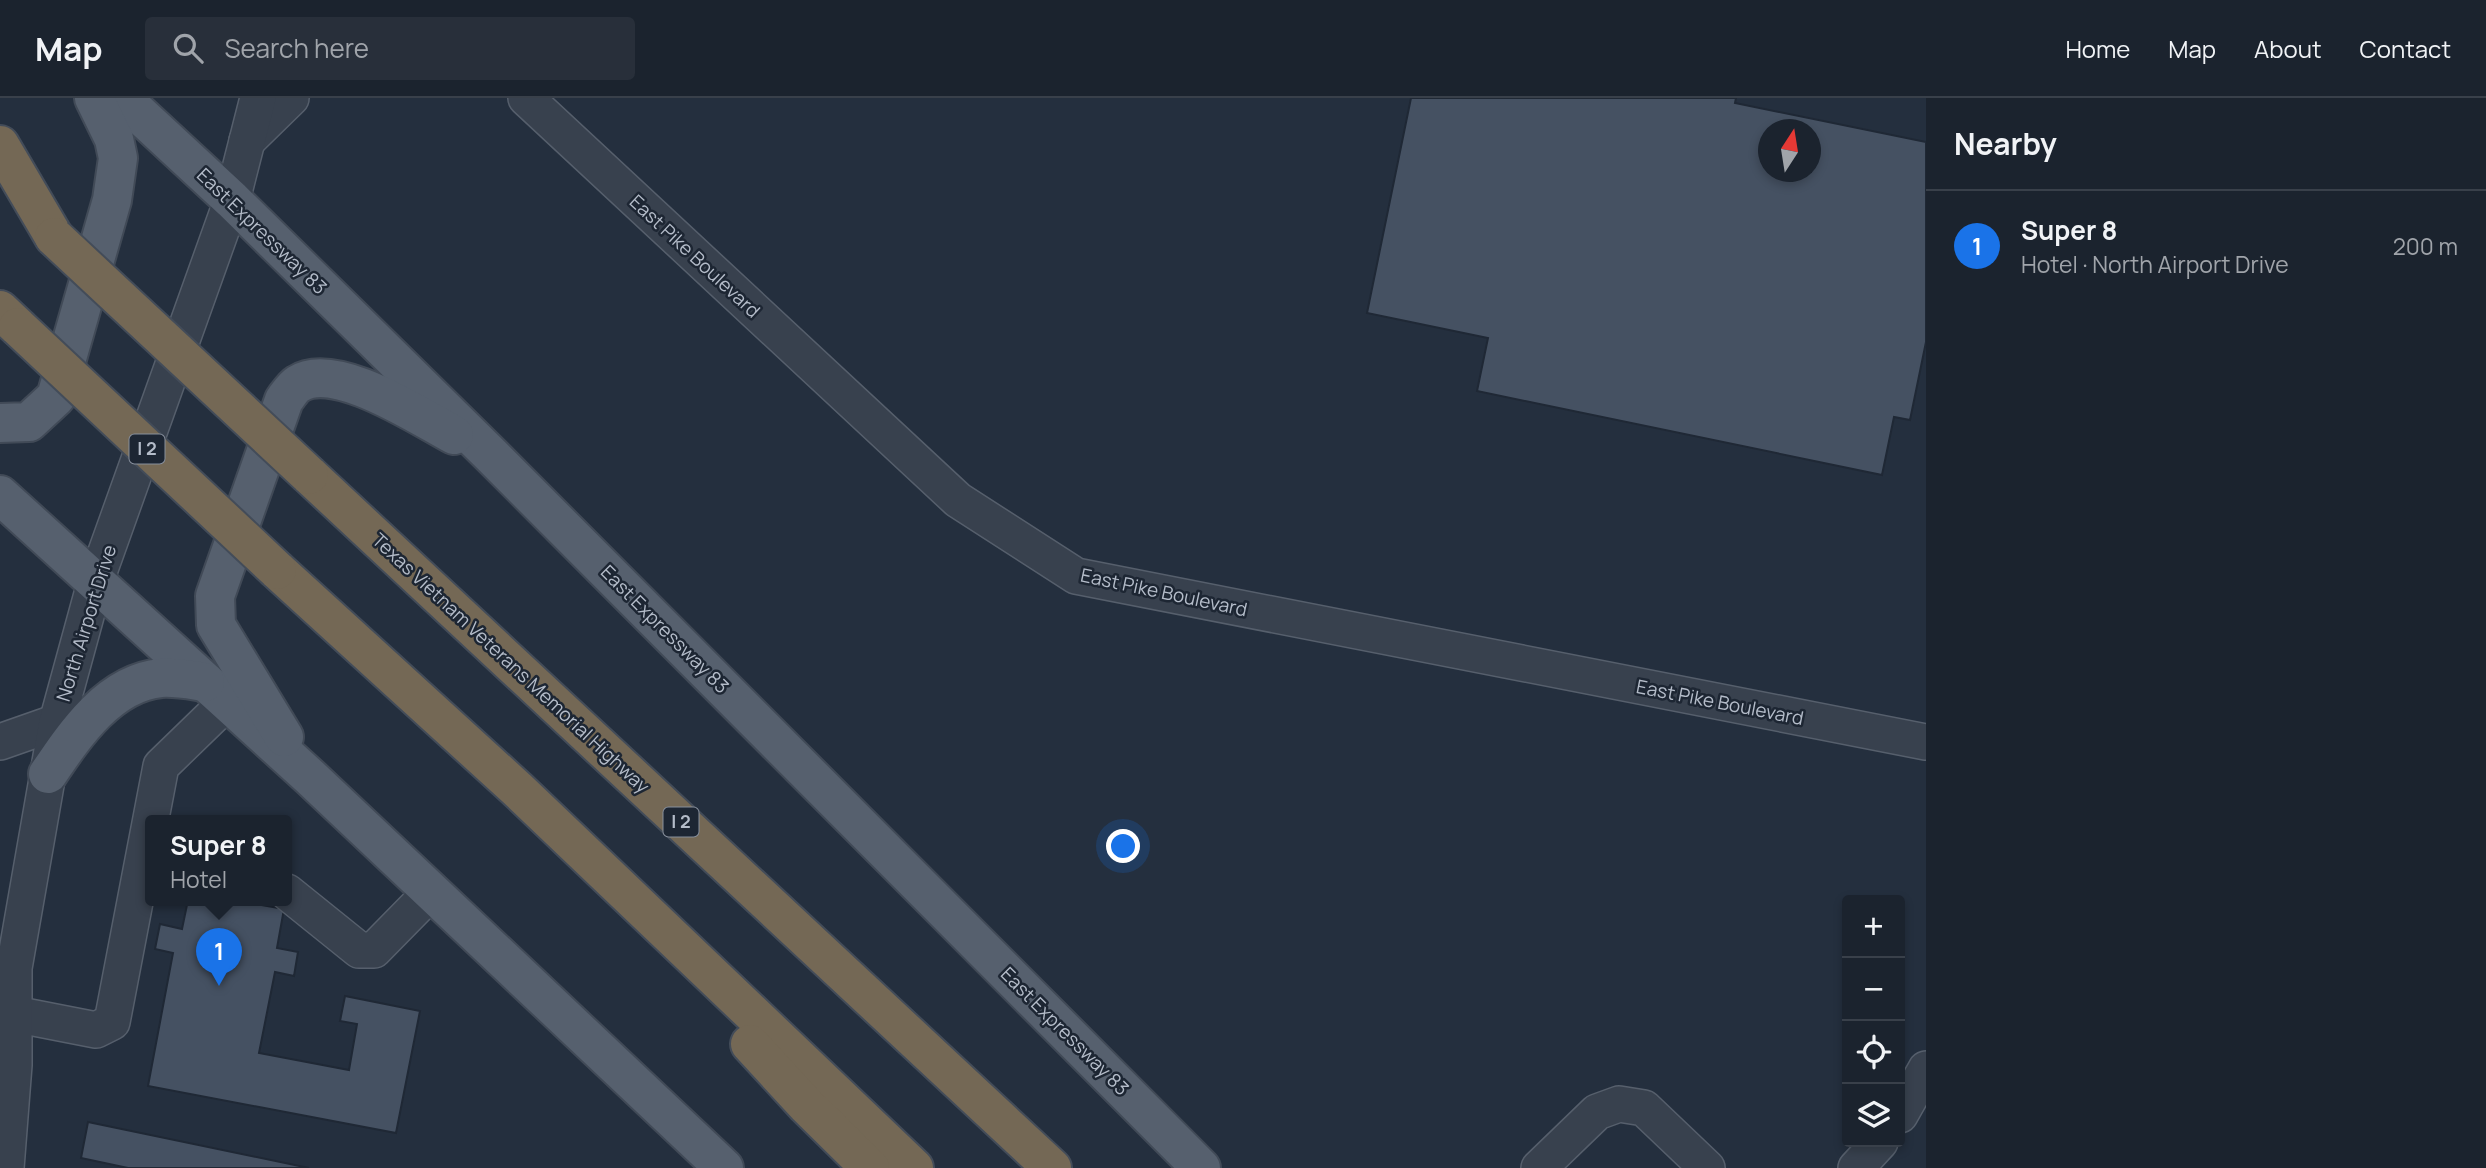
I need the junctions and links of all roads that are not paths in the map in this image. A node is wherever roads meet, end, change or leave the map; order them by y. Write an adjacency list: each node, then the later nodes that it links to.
1 (94, 98): 12 (main road)
2 (122, 98): 9 (main road, East Expressway 83)
3 (258, 98): 6 (street, North Airport Drive)
4 (292, 98): 6 (street)
5 (526, 98): 18 (street, East Pike Boulevard)
6 (247, 141): 9 (street, North Airport Drive)
7 (0, 145): 10 (highway)
8 (0, 187): 10 (highway, Texas Vietnam Veterans Memorial Highway / I 2)
9 (232, 200): 13 (main road, East Expressway 83); 15 (street, North Airport Drive)
10 (54, 237): 36 (highway, Texas Vietnam Veterans Memorial Highway / I 2, bridge)
11 (6, 316): 22 (highway, I 2, bridge)
12 (0, 424)
13 (492, 456): 21 (main road); 37 (main road, East Expressway 83)
14 (0, 495): 15 (main road)
15 (95, 583): 16 (main road); 17 (street, North Airport Drive)
16 (216, 692): 20 (main road); 21 (main road); 23 (street)
17 (57, 722): 19 (street); 20 (street, North Airport Drive)
18 (1926, 742)
19 (0, 743)
20 (48, 774): 27 (street, North Airport Drive)
21 (310, 777): 25 (main road)
22 (517, 789): 34 (highway); 35 (highway, I 2)
23 (154, 815)
24 (145, 869): 27 (street)
25 (431, 892): 26 (street); 33 (main road)
26 (292, 896)
27 (14, 1014): 32 (street, North Airport Drive)
28 (1926, 1069): 30 (street)
29 (0, 1092): 32 (street)
30 (1905, 1106)
31 (1875, 1147): 40 (street)
32 (7, 1158)
33 (724, 1168)
34 (870, 1168)
35 (914, 1168)
36 (1052, 1168)
37 (1201, 1168)
38 (1539, 1168): 39 (street)
39 (1707, 1168)
40 (1856, 1168)

